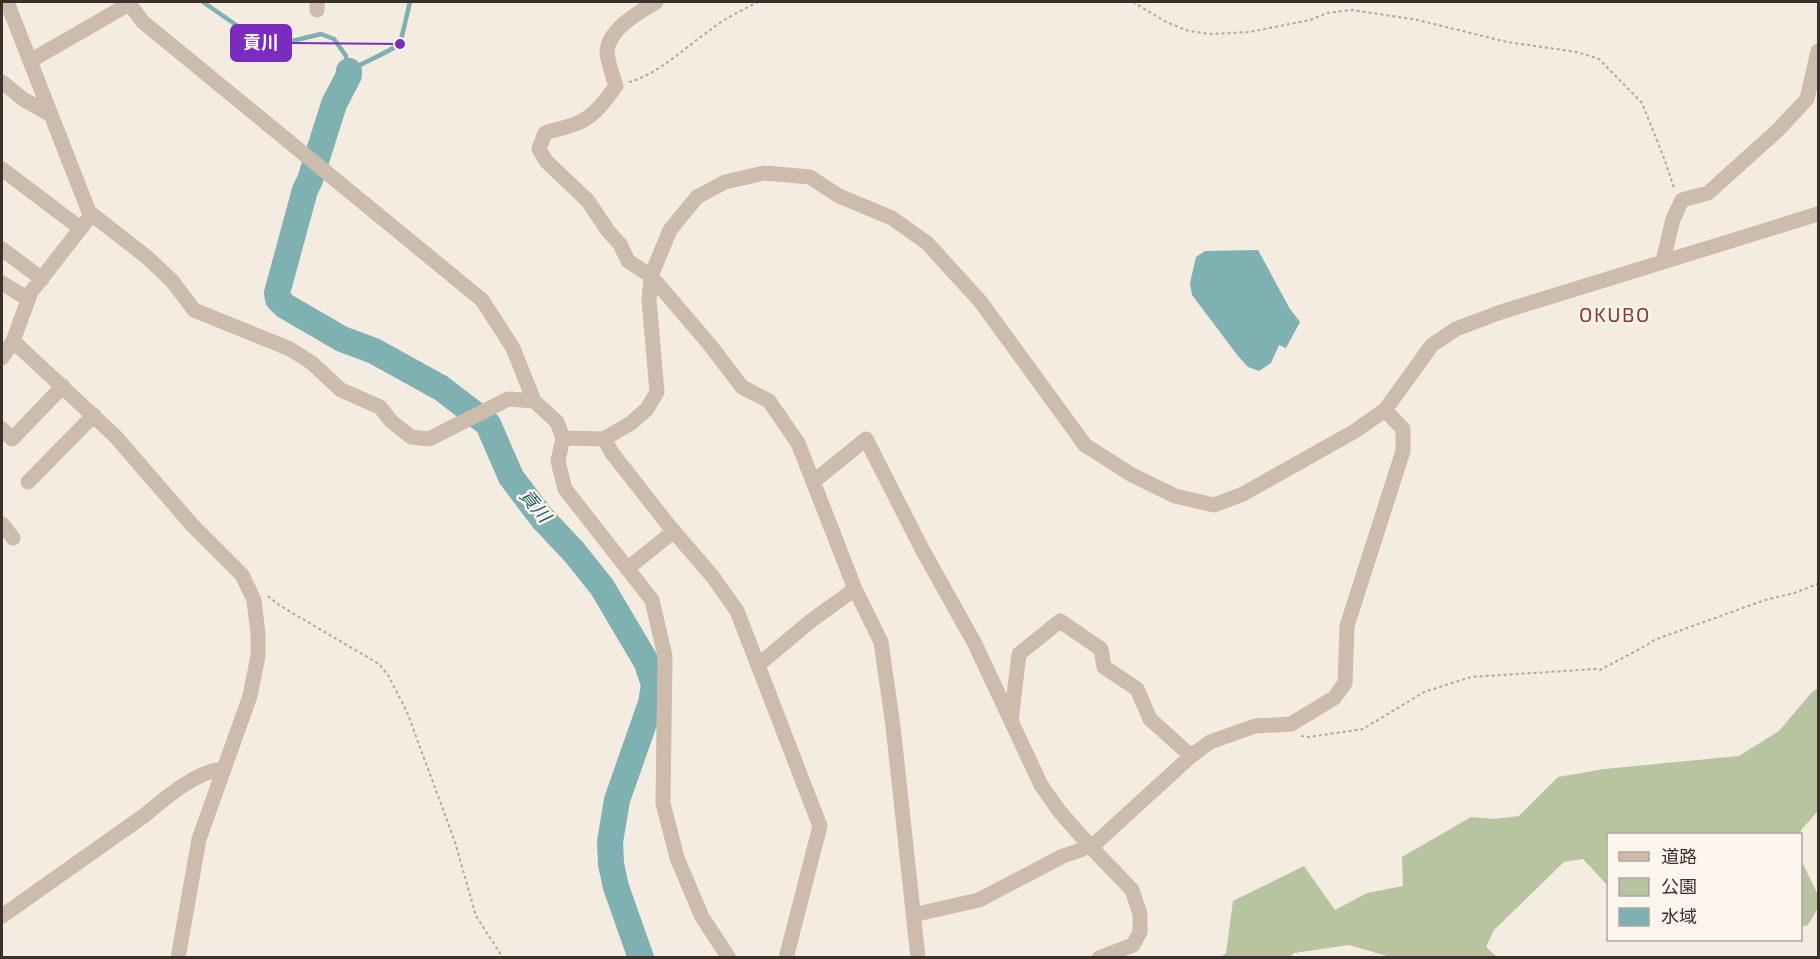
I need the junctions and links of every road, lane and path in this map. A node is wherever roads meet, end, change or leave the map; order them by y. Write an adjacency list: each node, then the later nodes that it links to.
1 (7, 2): 7 (street)
2 (656, 2): 9 (street)
3 (758, 2): 9 (path)
4 (1133, 2): 12 (path)
5 (128, 3): 7 (street); 25 (street)
6 (1818, 51): 12 (street)
7 (30, 61): 10 (street)
8 (2, 82): 10 (street)
9 (616, 86): 18 (street)
10 (51, 115): 13 (street)
11 (2, 169): 15 (street)
12 (1683, 200): 17 (street)
13 (92, 214): 15 (street); 25 (street)
14 (1818, 214): 17 (street)
15 (80, 228): 19 (street)
16 (2, 249): 19 (street)
17 (1663, 261): 26 (street)
18 (651, 276): 26 (street); 30 (street); 32 (street)
19 (42, 279): 21 (street)
20 (2, 283): 21 (street)
21 (28, 299): 22 (street)
22 (13, 341): 23 (street); 24 (street)
23 (2, 358)
24 (63, 386): 27 (street); 28 (street)
25 (534, 401): 29 (street)
26 (1385, 410): 43 (street)
27 (94, 415): 31 (street); 44 (street)
28 (2, 429)
29 (564, 438): 30 (street); 36 (street)
30 (604, 439): 34 (street)
31 (28, 482)
32 (813, 482): 38 (street); 41 (street)
33 (2, 524): 35 (street)
34 (674, 531): 36 (street); 40 (street)
35 (13, 537)
36 (627, 569): 50 (street)
37 (1818, 584): 42 (path)
38 (855, 588): 40 (street); 46 (street)
39 (261, 590): 49 (path)
40 (758, 664): 51 (street)
41 (1011, 721): 43 (street); 45 (street)
42 (1298, 735)
43 (1191, 756): 45 (street)
44 (224, 769): 47 (street); 48 (street)
45 (1089, 845): 46 (street); 53 (street)
46 (913, 915): 52 (street)
47 (2, 916)
48 (178, 957)
49 (503, 957)
50 (729, 957)
51 (786, 957)
52 (918, 957)
53 (1099, 957)

